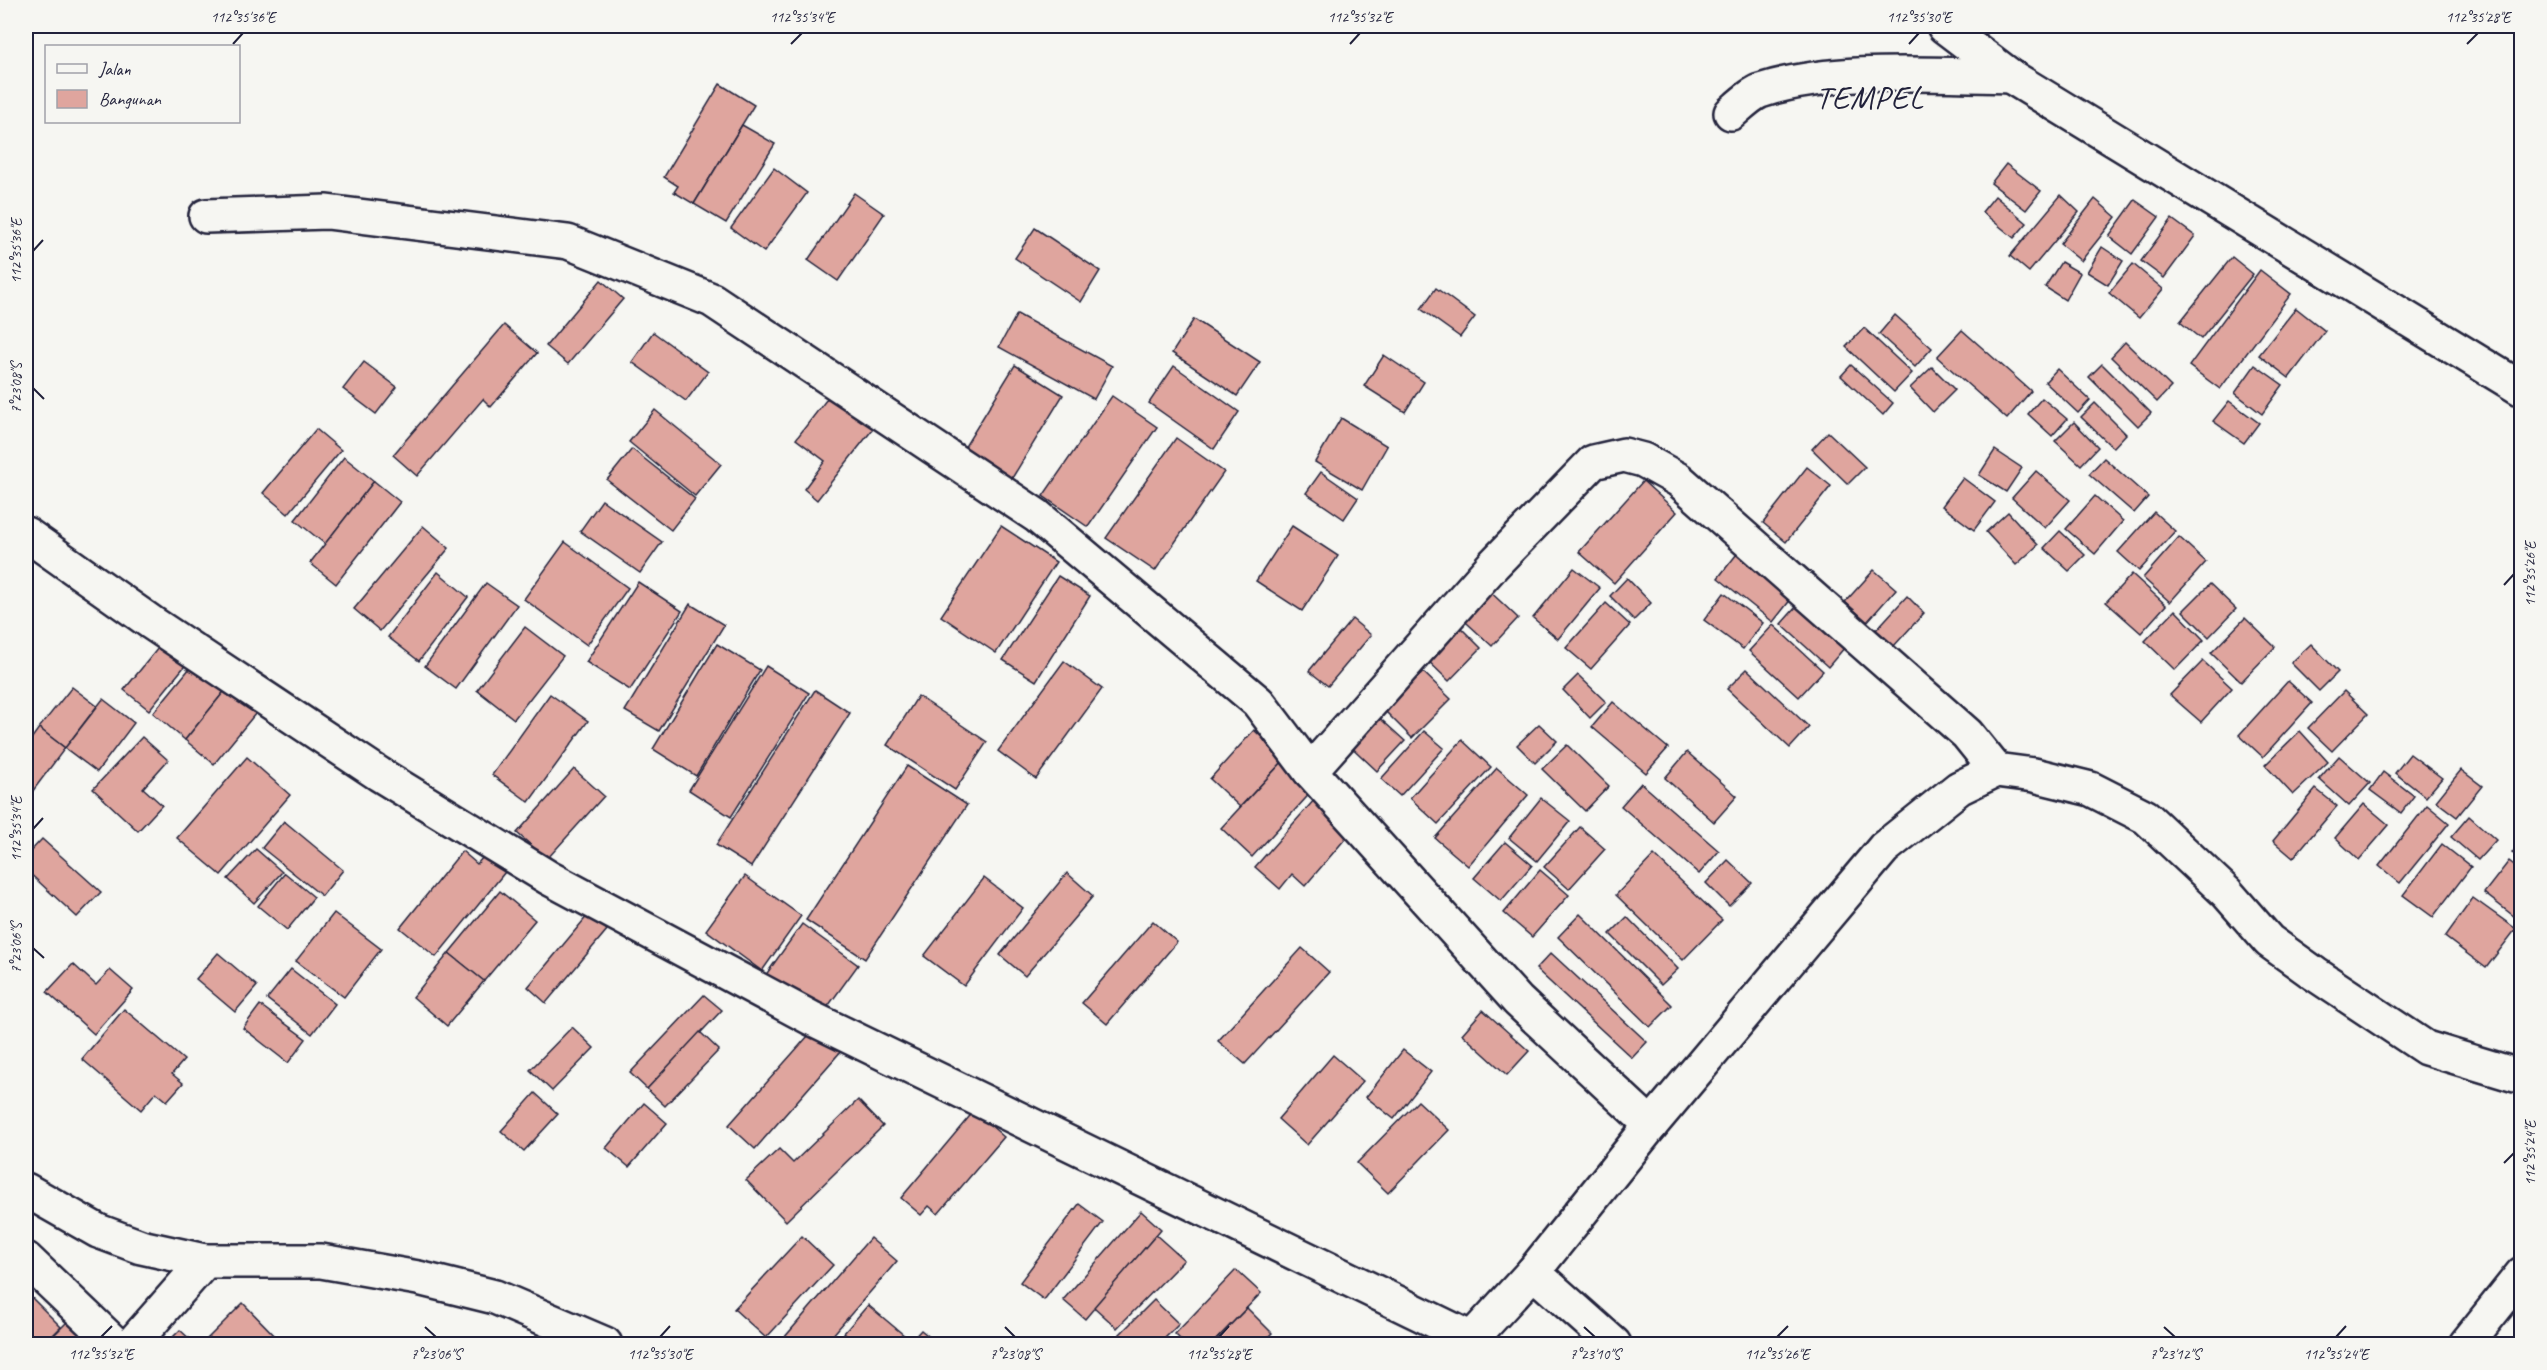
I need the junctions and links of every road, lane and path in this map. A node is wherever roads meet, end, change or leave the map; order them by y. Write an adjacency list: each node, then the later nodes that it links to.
1 (1944, 26): 2 (street)
2 (2010, 76): 3 (street); 5 (street)
3 (1731, 113)
4 (206, 216): 8 (street)
5 (2522, 389)
6 (26, 534): 16 (street)
7 (1996, 770): 8 (street); 9 (street); 10 (street)
8 (1310, 771): 10 (street)
9 (2522, 1077)
10 (1651, 1125): 14 (street)
11 (26, 1190): 13 (street)
12 (26, 1259): 17 (street)
13 (205, 1261): 18 (street); 19 (street)
14 (1533, 1272): 16 (street); 20 (street)
15 (2522, 1274): 21 (street)
16 (1470, 1342)
17 (115, 1344)
18 (132, 1344)
19 (604, 1344)
20 (1614, 1344)
21 (2466, 1344)

